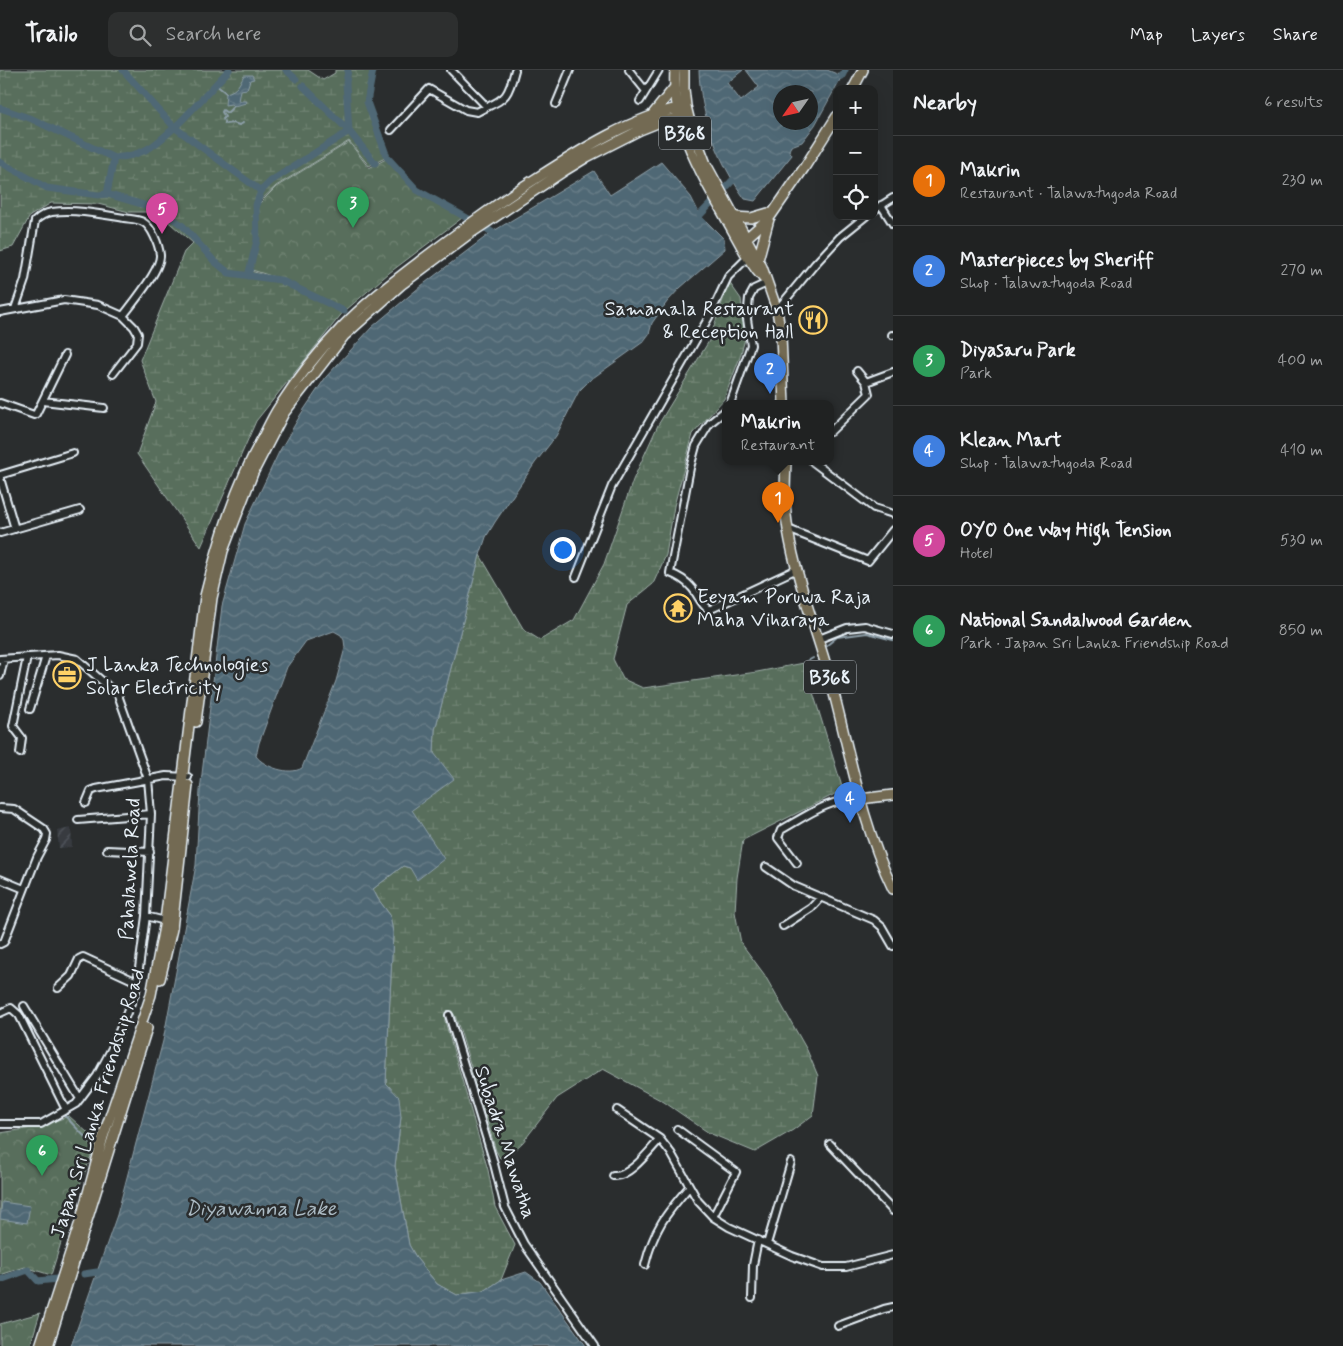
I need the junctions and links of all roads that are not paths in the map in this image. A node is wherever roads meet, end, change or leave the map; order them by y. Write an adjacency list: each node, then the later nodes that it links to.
1 (451, 70): 14 (street)
2 (515, 70): 14 (street)
3 (570, 70): 13 (street)
4 (629, 70): 11 (street)
5 (675, 70): 10 (main road, B368)
6 (684, 70): 15 (main road, B368)
7 (863, 70): 9 (main road)
8 (657, 71): 11 (street)
9 (855, 85)
10 (674, 88): 15 (main road, B368); 16 (main road)
11 (645, 90): 12 (street)
12 (640, 101)
13 (556, 104)
14 (486, 106): 19 (street)
15 (683, 112): 16 (main road, Japan Sri Lanka Friendship Road); 17 (main road, Japan Sri Lanka Friendship Road); 20 (main road, B368); 21 (main road, B368)
16 (652, 116): 28 (main road, Japan Sri Lanka Friendship Road)
17 (660, 122): 20 (main road); 28 (main road, Japan Sri Lanka Friendship Road)
18 (833, 122): 26 (main road)
19 (391, 130)
20 (686, 137): 21 (main road, B368)
21 (706, 175): 23 (main road, B368)
22 (893, 198): 24 (street)
23 (722, 205): 27 (main road, B368); 31 (main road, B368)
24 (881, 205): 25 (street); 30 (street)
25 (878, 207)
26 (769, 215): 27 (main road); 31 (main road); 33 (main road)
27 (734, 217): 31 (main road, B368)
28 (485, 218): 71 (main road, Japan Sri Lanka Friendship Road)
29 (861, 220): 36 (street)
30 (893, 224)
31 (741, 238): 32 (main road, B368); 33 (main road, B368)
32 (748, 257): 34 (main road, B368); 62 (street)
33 (758, 260): 34 (main road, B368)
34 (767, 284): 36 (main road, B368); 44 (street)
35 (15, 309): 37 (street); 38 (street); 38 (street)
36 (777, 310): 45 (main road, B368)
37 (0, 312)
38 (123, 316): 42 (street)
39 (65, 355): 46 (street)
40 (857, 371): 43 (street)
41 (893, 372): 43 (street)
42 (113, 374)
43 (866, 382): 50 (street)
44 (731, 400)
45 (784, 400)
46 (43, 401): 47 (street); 48 (street)
47 (0, 403)
48 (104, 408)
49 (722, 413): 61 (street)
50 (834, 428)
51 (73, 453): 54 (street)
52 (786, 465): 58 (main road, B368)
53 (817, 465): 56 (street)
54 (0, 476): 57 (street)
55 (80, 510): 57 (street)
56 (893, 514)
57 (15, 529): 60 (street)
58 (788, 529): 59 (street); 61 (main road, B368)
59 (893, 530)
60 (0, 533)
61 (797, 569): 64 (main road, B368)
62 (576, 577)
63 (893, 634): 64 (street)
64 (819, 639): 74 (main road, B368)
65 (46, 656): 66 (street, Pahalawela Road); 69 (street); 72 (street, Pahalawela Road)
66 (26, 657): 67 (street, Pahalawela Road); 70 (street)
67 (2, 659): 68 (street)
68 (0, 676)
69 (30, 709)
70 (20, 753)
71 (185, 777): 72 (street, Pahalawela Road); 88 (main road, Japan Sri Lanka Friendship Road); 117 (main road, Japan Sri Lanka Friendship Road)
72 (148, 779): 75 (street); 77 (street, Pahalawela Road)
73 (893, 795): 74 (main road)
74 (860, 798): 81 (street); 85 (main road, B368)
75 (86, 803)
76 (0, 808): 84 (street)
77 (151, 814): 78 (street); 80 (street, Pahalawela Road)
78 (78, 820)
79 (106, 850): 80 (street)
80 (150, 852): 87 (street, Pahalawela Road)
81 (797, 863)
82 (766, 867): 86 (street)
83 (0, 879): 84 (street)
84 (24, 889): 90 (street)
85 (893, 889)
86 (821, 897): 89 (street); 91 (street)
87 (146, 916): 88 (street); 92 (street, Pahalawela Road)
88 (165, 921): 116 (main road, Japan Sri Lanka Friendship Road)
89 (783, 926)
90 (0, 944)
91 (893, 946)
92 (137, 982): 93 (street); 97 (street, Pahalawela Road)
93 (58, 988)
94 (24, 1006): 97 (street)
95 (0, 1013): 98 (street)
96 (449, 1015): 118 (street, Subadra Mawatha)
97 (80, 1098): 98 (street, Pahalawela Road)
98 (66, 1110): 100 (street, Pahalawela Road)
99 (616, 1110): 102 (street)
100 (0, 1124)
101 (676, 1129): 108 (street)
102 (660, 1140): 105 (street); 106 (street)
103 (830, 1144): 107 (street)
104 (791, 1162): 110 (street)
105 (613, 1176)
106 (690, 1187): 108 (street); 112 (street)
107 (893, 1211)
108 (713, 1217): 109 (street)
109 (758, 1240): 110 (street); 113 (street)
110 (767, 1244): 111 (street)
111 (893, 1254)
112 (645, 1265)
113 (752, 1298)
114 (893, 1307): 115 (street)
115 (838, 1326)
116 (40, 1346)
117 (48, 1346)
118 (595, 1346)

